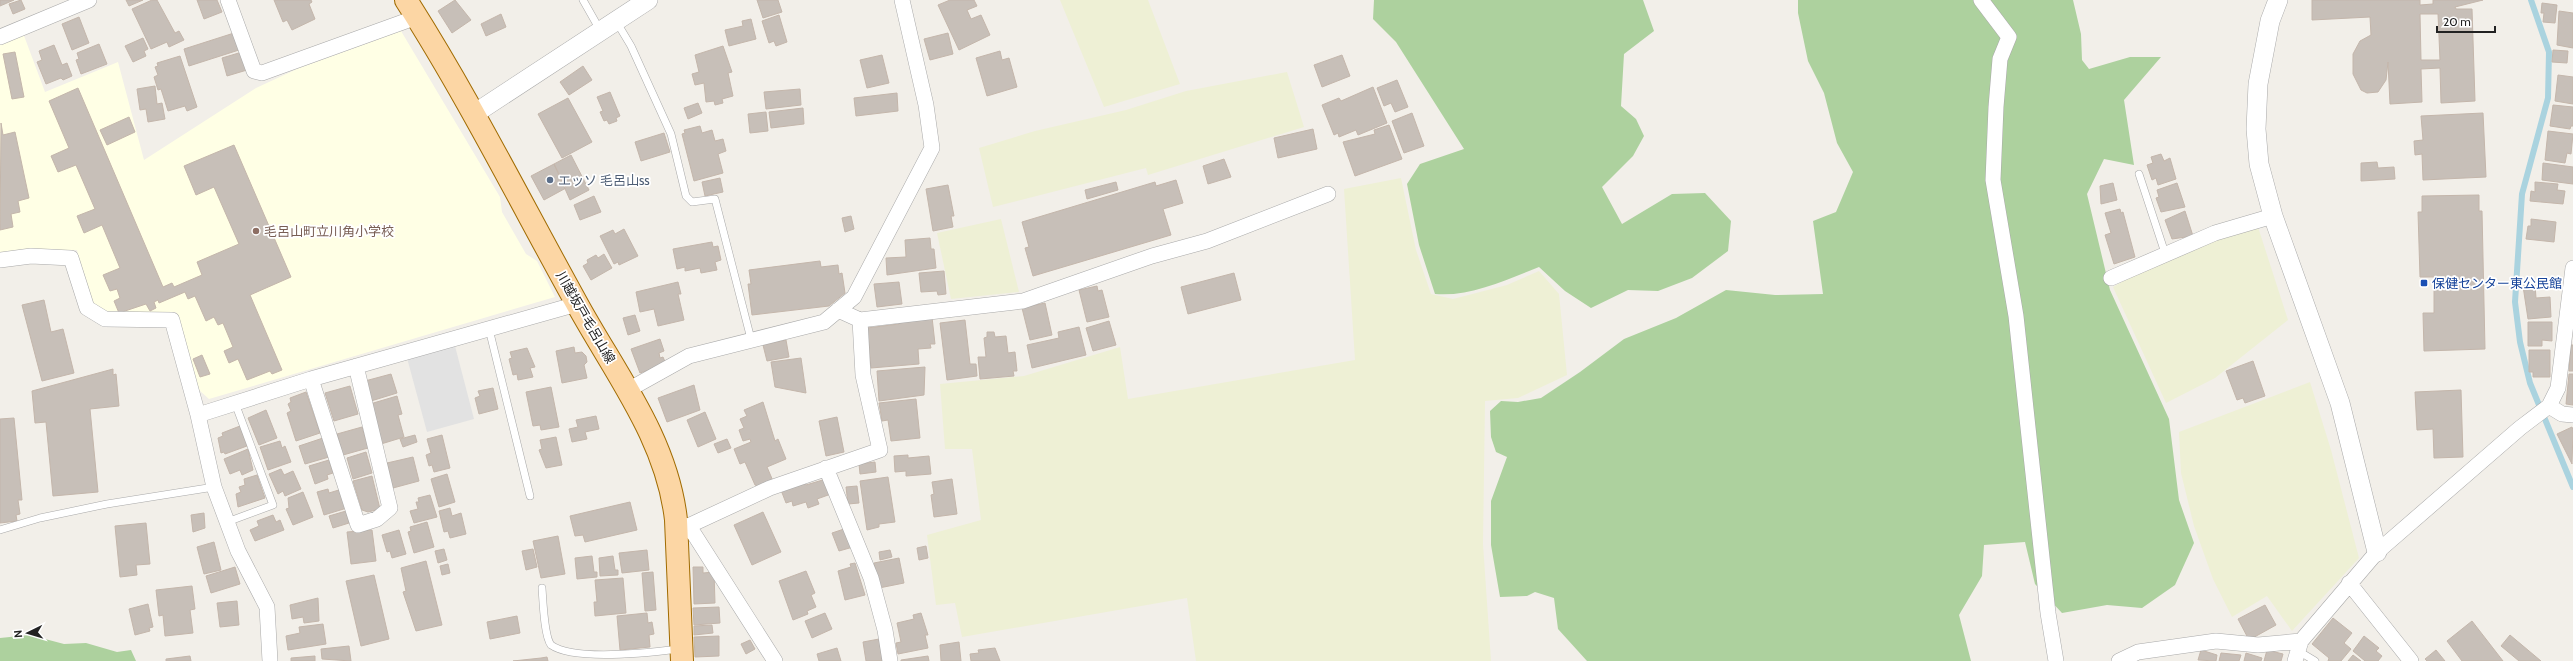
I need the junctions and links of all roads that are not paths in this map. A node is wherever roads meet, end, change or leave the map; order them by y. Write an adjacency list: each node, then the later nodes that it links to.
1 (89, 0): 11 (street)
2 (228, 0): 8 (street)
3 (584, 0): 10 (lane)
4 (648, 0): 9 (street)
5 (902, 0): 21 (street)
6 (1981, 0): 46 (street)
7 (2278, 0): 15 (street)
8 (411, 8): 12 (main road, 川越坂戸毛呂山線)
9 (616, 21): 10 (street); 24 (lane)
10 (600, 30): 12 (street)
11 (0, 37)
12 (474, 114): 20 (main road, 川越坂戸毛呂山線)
13 (2139, 174): 16 (lane)
14 (1328, 194): 22 (street)
15 (2273, 216): 16 (street); 38 (street)
16 (2165, 253): 19 (street)
17 (0, 260): 30 (street)
18 (2573, 268): 29 (street)
19 (2111, 278)
20 (577, 304): 23 (street); 27 (main road, 川越坂戸毛呂山線)
21 (838, 310): 22 (street); 24 (street)
22 (860, 320): 32 (street)
23 (490, 329): 25 (street); 34 (lane)
24 (751, 339): 27 (street)
25 (356, 366): 26 (street); 26 (street)
26 (311, 379): 28 (street)
27 (628, 390): 36 (main road, 川越坂戸毛呂山線)
28 (235, 404): 30 (street); 35 (lane)
29 (2549, 406): 31 (street); 38 (street)
30 (198, 415): 33 (street)
31 (2573, 415)
32 (826, 468): 36 (street); 45 (street)
33 (214, 488): 35 (street); 37 (lane)
34 (530, 496)
35 (227, 522): 43 (street)
36 (681, 523): 42 (main road, 川越坂戸毛呂山線); 44 (street)
37 (0, 530)
38 (2377, 552): 39 (street)
39 (2348, 583): 41 (street); 49 (street)
40 (542, 588): 42 (lane)
41 (2298, 651): 47 (street); 48 (lane)
42 (681, 655)
43 (270, 661)
44 (775, 661)
45 (890, 661)
46 (2056, 661)
47 (2118, 661)
48 (2315, 661)
49 (2411, 661)

